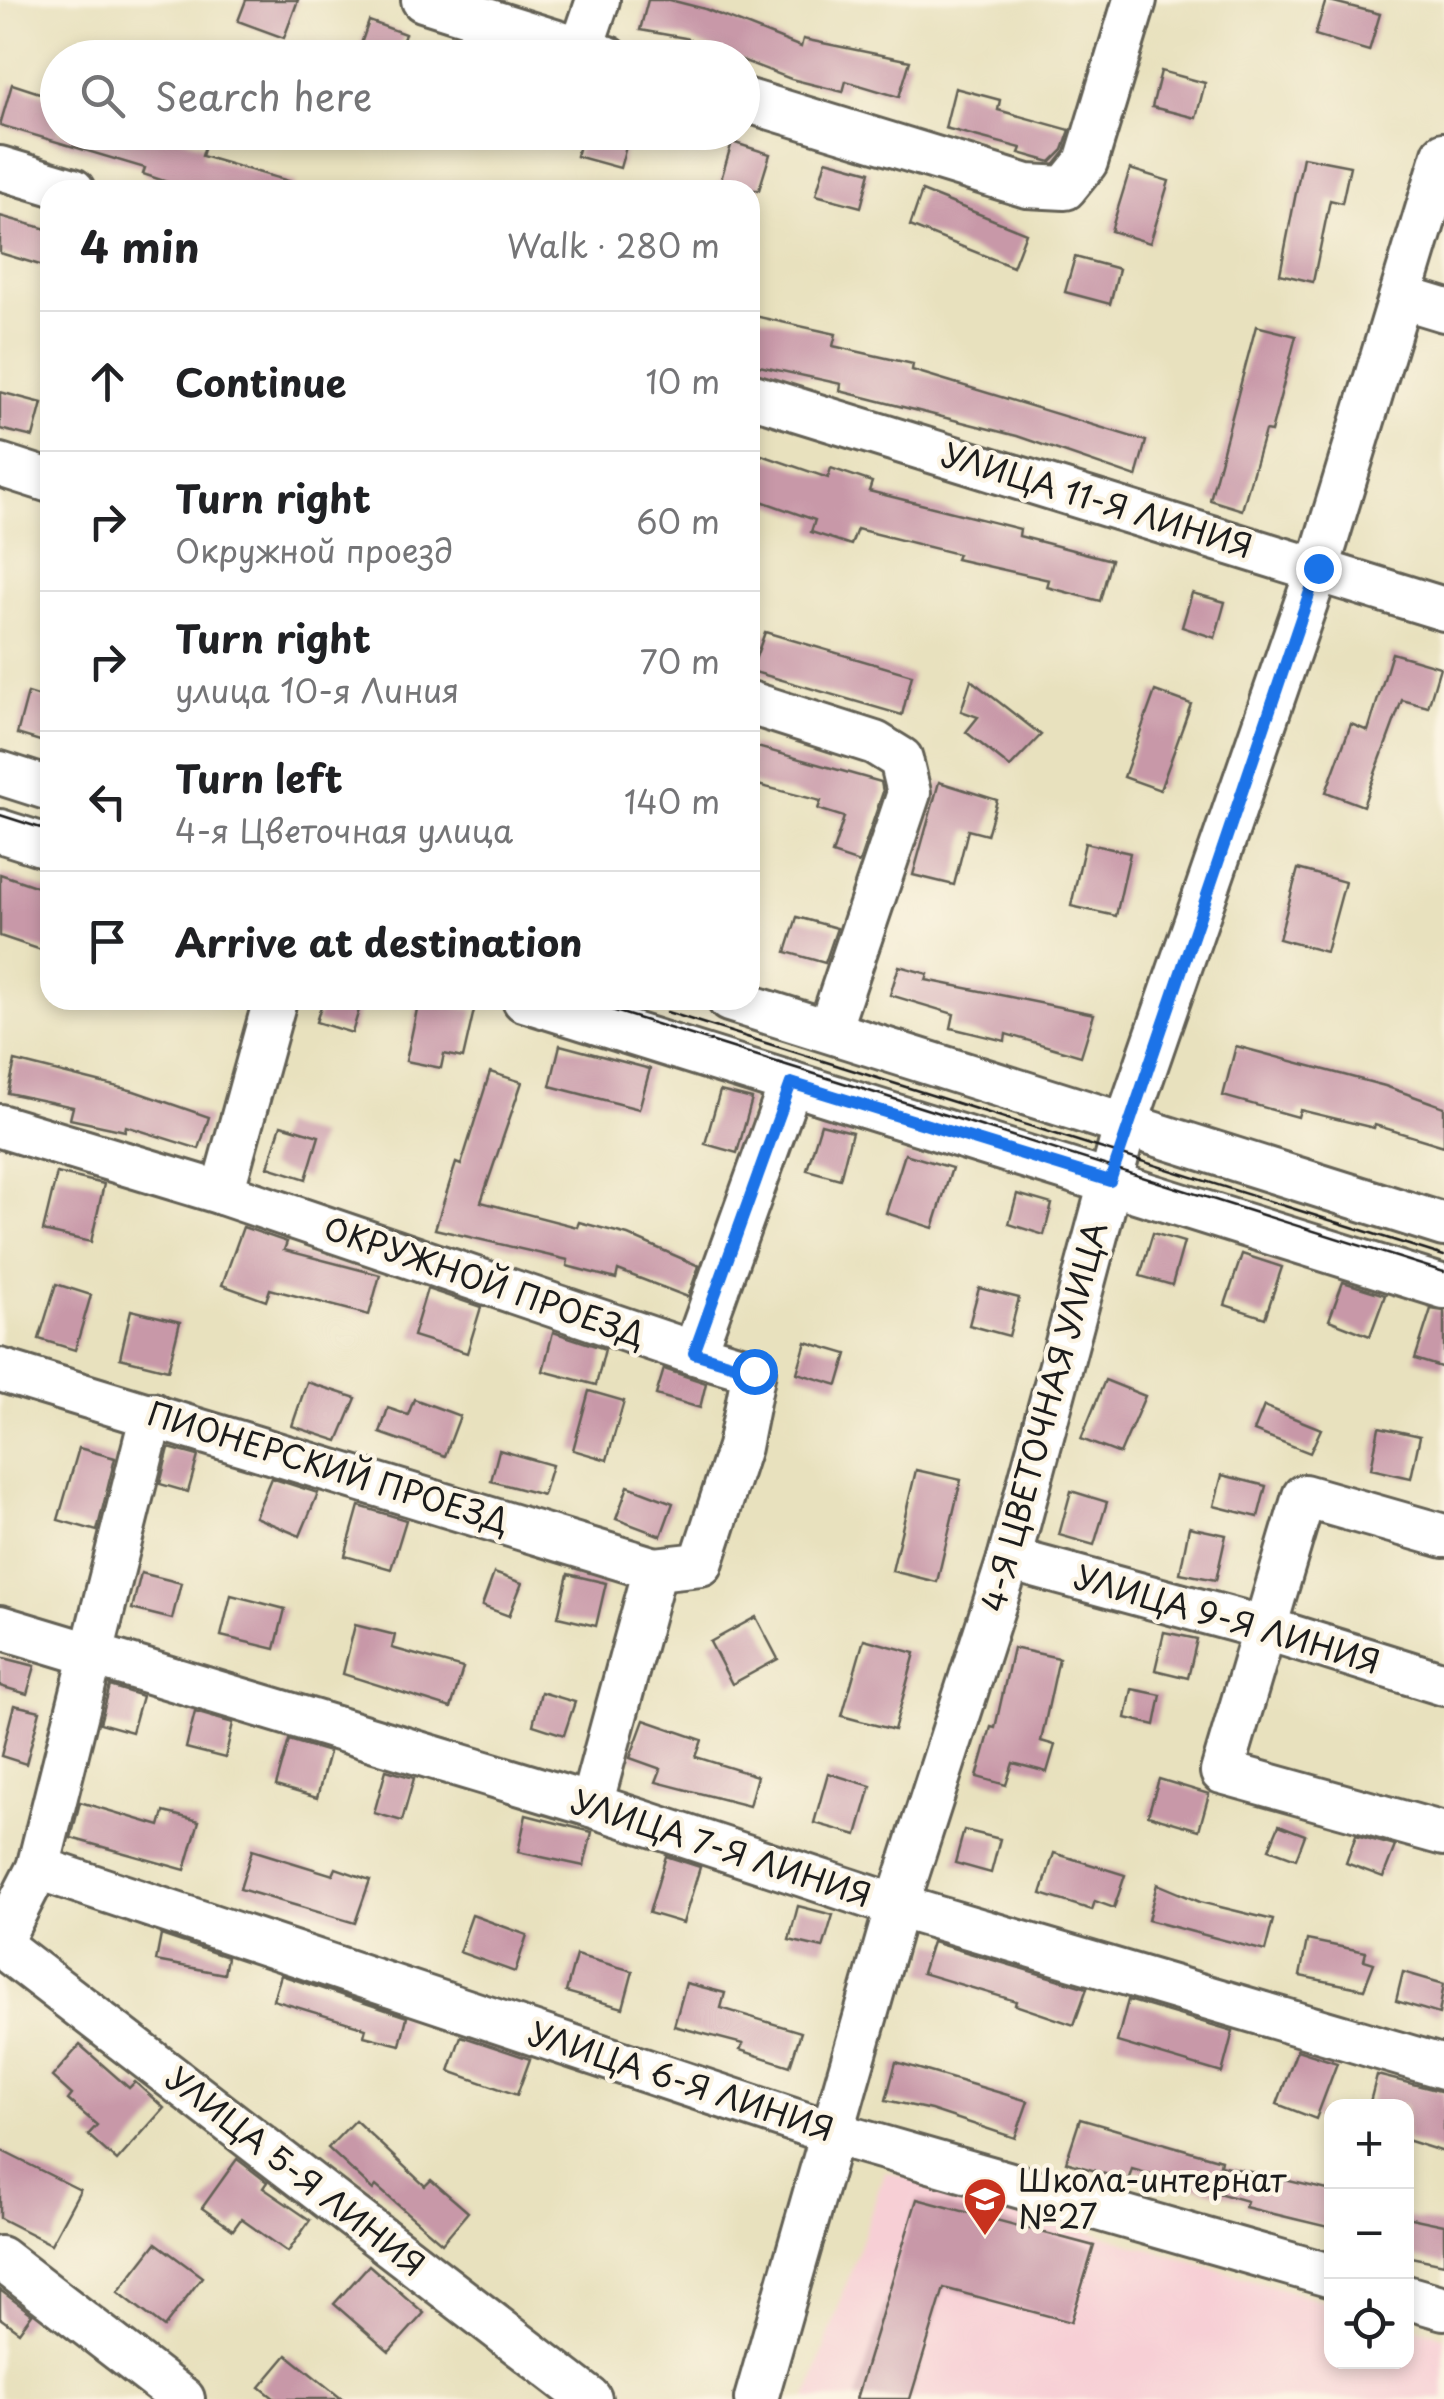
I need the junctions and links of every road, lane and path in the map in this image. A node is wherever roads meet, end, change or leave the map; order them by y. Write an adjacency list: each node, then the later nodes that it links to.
1 (423, 0): 4 (street)
2 (598, 0): 5 (street)
3 (1135, 0): 6 (street)
4 (550, 40)
5 (595, 40)
6 (760, 105)
7 (1444, 154): 10 (street, 4-Я ЦВЕТОЧНАЯ УЛИЦА)
8 (0, 168): 9 (street)
9 (40, 180)
10 (1401, 297): 11 (street); 15 (street, 4-Я ЦВЕТОЧНАЯ УЛИЦА)
11 (1444, 310)
12 (760, 399): 15 (street, УЛИЦА 11-Я ЛИНИЯ)
13 (0, 466): 14 (street)
14 (40, 478)
15 (1318, 568): 16 (street, УЛИЦА 11-Я ЛИНИЯ); 28 (street, 4-Я ЦВЕТОЧНАЯ УЛИЦА)
16 (1444, 609)
17 (760, 707): 25 (street)
18 (0, 773): 19 (street)
19 (40, 786)
20 (0, 831): 21 (street)
21 (40, 845)
22 (760, 1009): 25 (street)
23 (272, 1010): 30 (street)
24 (556, 1010): 26 (street)
25 (829, 1030): 28 (street)
26 (791, 1083): 29 (street); 33 (street)
27 (0, 1126): 30 (street, ОКРУЖНОЙ ПРОЕЗД)
28 (1125, 1127): 29 (street, 4-Я ЦВЕТОЧНАЯ УЛИЦА); 31 (street)
29 (1110, 1181): 32 (street); 37 (street, 4-Я ЦВЕТОЧНАЯ УЛИЦА)
30 (222, 1193): 33 (street, ОКРУЖНОЙ ПРОЕЗД)
31 (1444, 1225)
32 (1444, 1287)
33 (694, 1353): 38 (street, ОКРУЖНОЙ ПРОЕЗД)
34 (0, 1370): 35 (street, ПИОНЕРСКИЙ ПРОЕЗД)
35 (152, 1414): 38 (street, ПИОНЕРСКИЙ ПРОЕЗД); 41 (street)
36 (1444, 1536): 40 (street)
37 (1009, 1559): 40 (street, УЛИЦА 9-Я ЛИНИЯ); 46 (street, 4-Я ЦВЕТОЧНАЯ УЛИЦА)
38 (655, 1569): 43 (street)
39 (0, 1627): 41 (street, УЛИЦА 7-Я ЛИНИЯ)
40 (1264, 1628): 42 (street, УЛИЦА 9-Я ЛИНИЯ); 44 (street)
41 (88, 1656): 43 (street, УЛИЦА 7-Я ЛИНИЯ); 45 (street)
42 (1444, 1684)
43 (591, 1805): 46 (street, УЛИЦА 7-Я ЛИНИЯ)
44 (1444, 1834)
45 (38, 1868): 47 (street); 49 (street, УЛИЦА 6-Я ЛИНИЯ)
46 (897, 1906): 48 (street, УЛИЦА 7-Я ЛИНИЯ); 49 (street, 4-Я ЦВЕТОЧНАЯ УЛИЦА)
47 (3, 1929): 55 (street, УЛИЦА 5-Я ЛИНИЯ)
48 (1444, 2067)
49 (830, 2132): 51 (street, УЛИЦА 6-Я ЛИНИЯ); 56 (street, 4-Я ЦВЕТОЧНАЯ УЛИЦА)
50 (1, 2260): 54 (street)
51 (1324, 2274)
52 (1414, 2299): 53 (street)
53 (1444, 2308)
54 (183, 2399)
55 (590, 2399)
56 (756, 2399)

